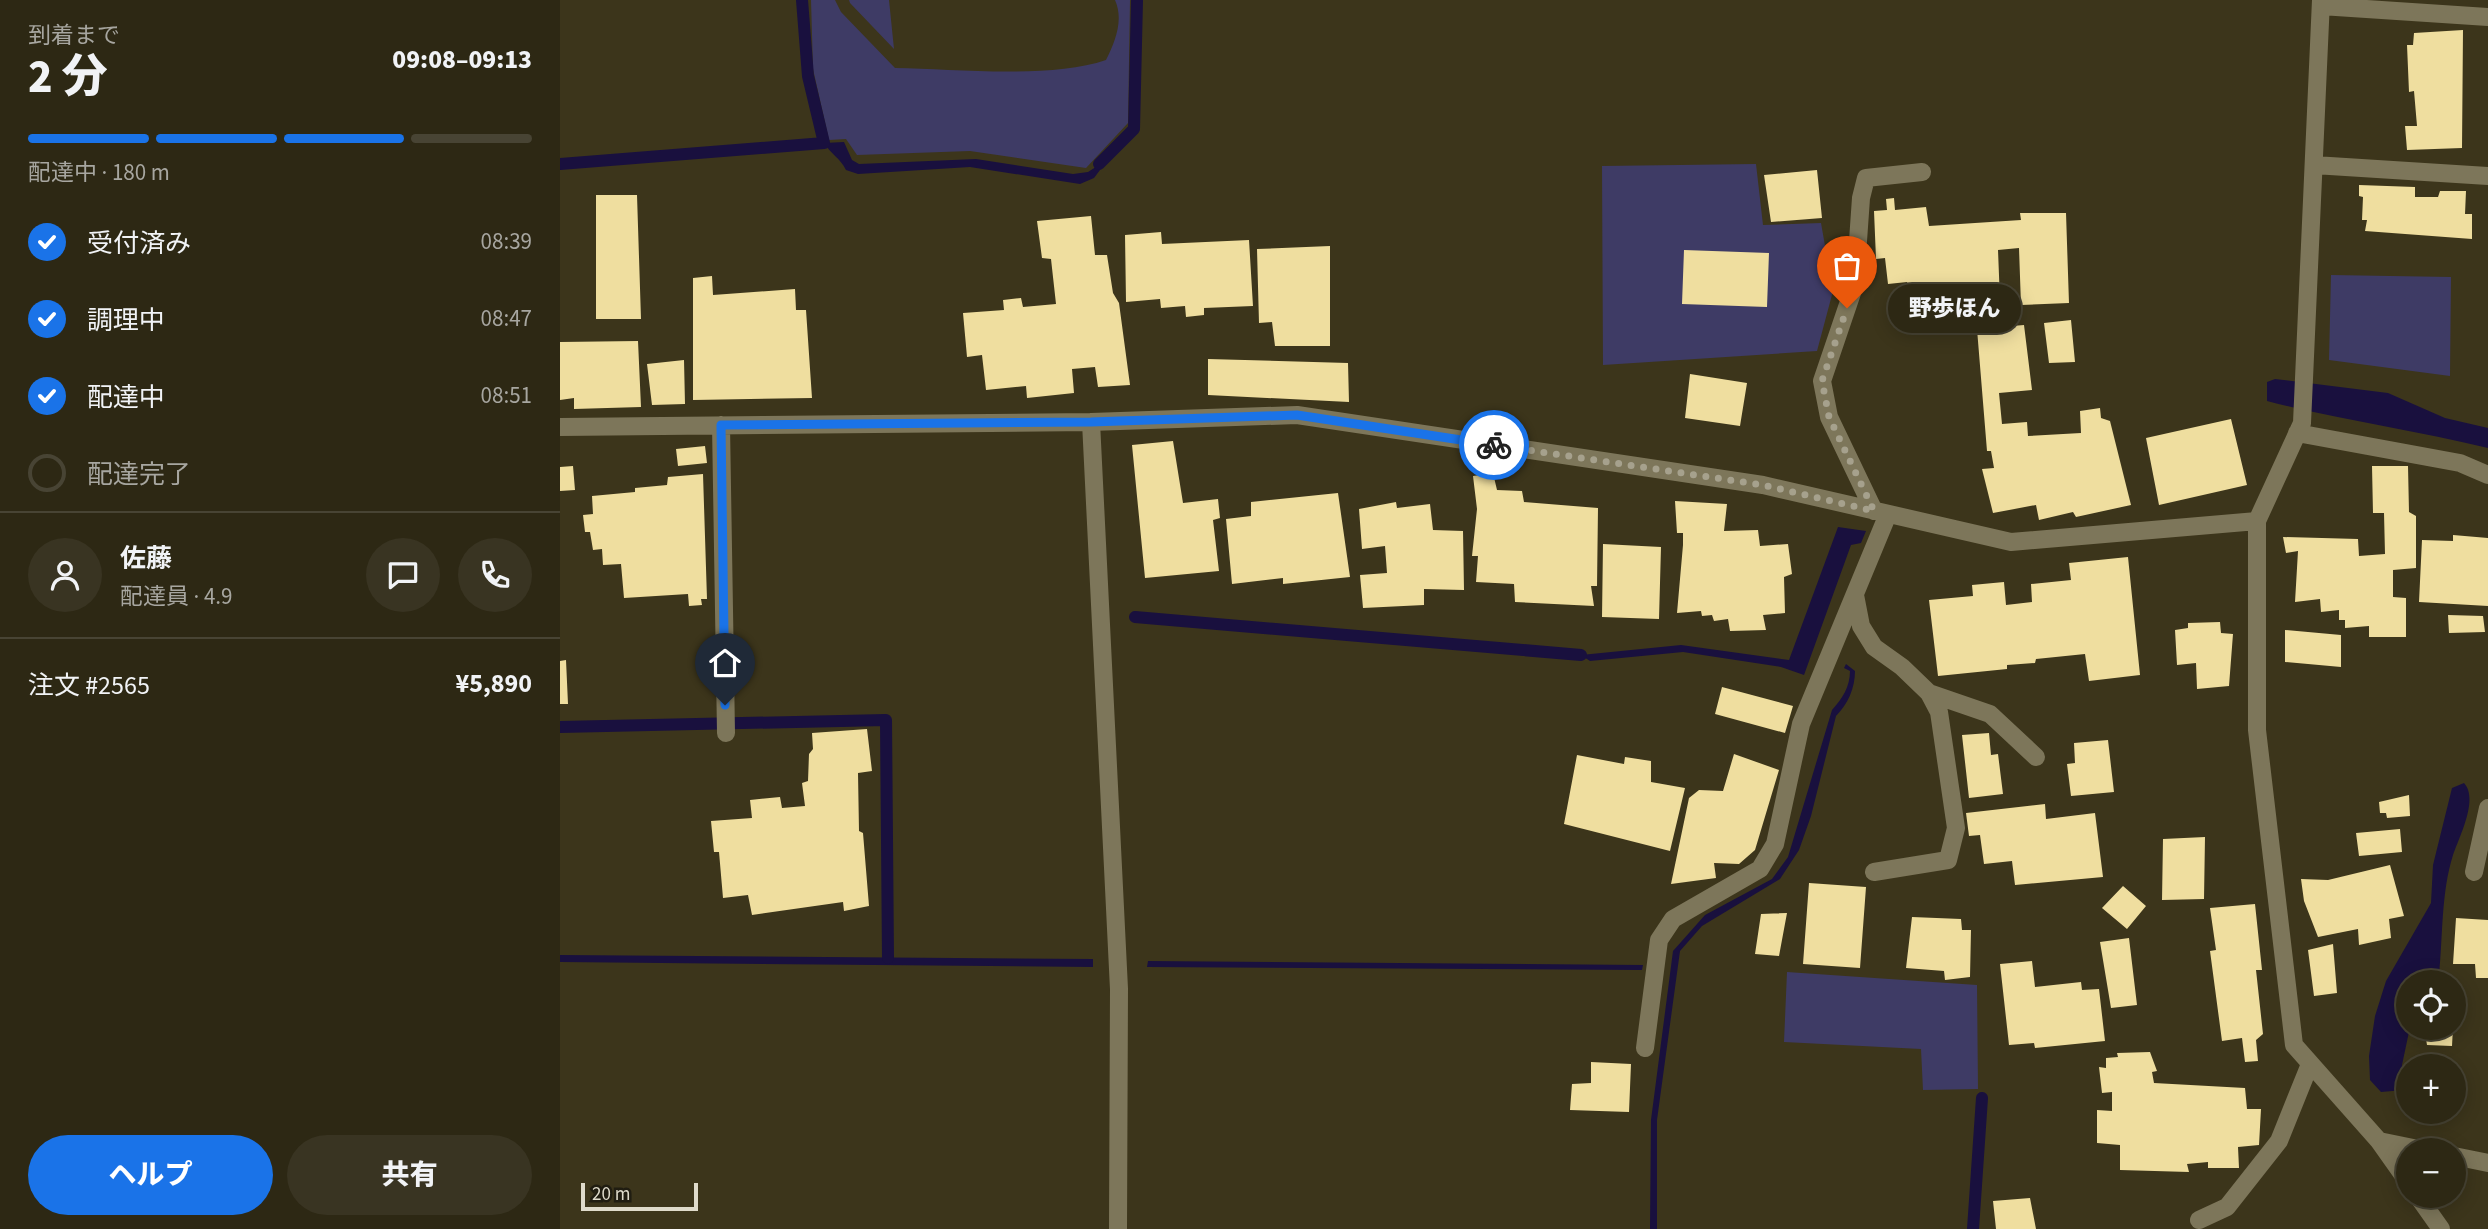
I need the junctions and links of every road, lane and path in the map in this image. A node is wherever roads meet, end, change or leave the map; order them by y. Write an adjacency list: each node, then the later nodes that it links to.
1 (2321, 3): 2 (street); 3 (street)
2 (2488, 17)
3 (2314, 165): 5 (street); 9 (street)
4 (1922, 172): 11 (street)
5 (2488, 176)
6 (1091, 422): 7 (street); 11 (street); 29 (street)
7 (721, 425): 8 (street); 15 (street)
8 (560, 427)
9 (2297, 433): 10 (street); 12 (street)
10 (2488, 475)
11 (1881, 513): 12 (street); 13 (street)
12 (2257, 521): 21 (street)
13 (1855, 594): 14 (street); 20 (street)
14 (1929, 693): 16 (street); 18 (street)
15 (726, 733)
16 (2036, 757)
17 (2488, 808): 19 (street)
18 (1874, 872)
19 (2474, 872)
20 (1645, 1048)
21 (2310, 1064): 22 (street); 28 (street)
22 (2379, 1140): 23 (street); 26 (street)
23 (2396, 1144)
24 (2466, 1158): 25 (street)
25 (2488, 1163)
26 (2396, 1165)
27 (2426, 1208): 30 (street)
28 (2199, 1220)
29 (1118, 1229)
30 (2441, 1229)

